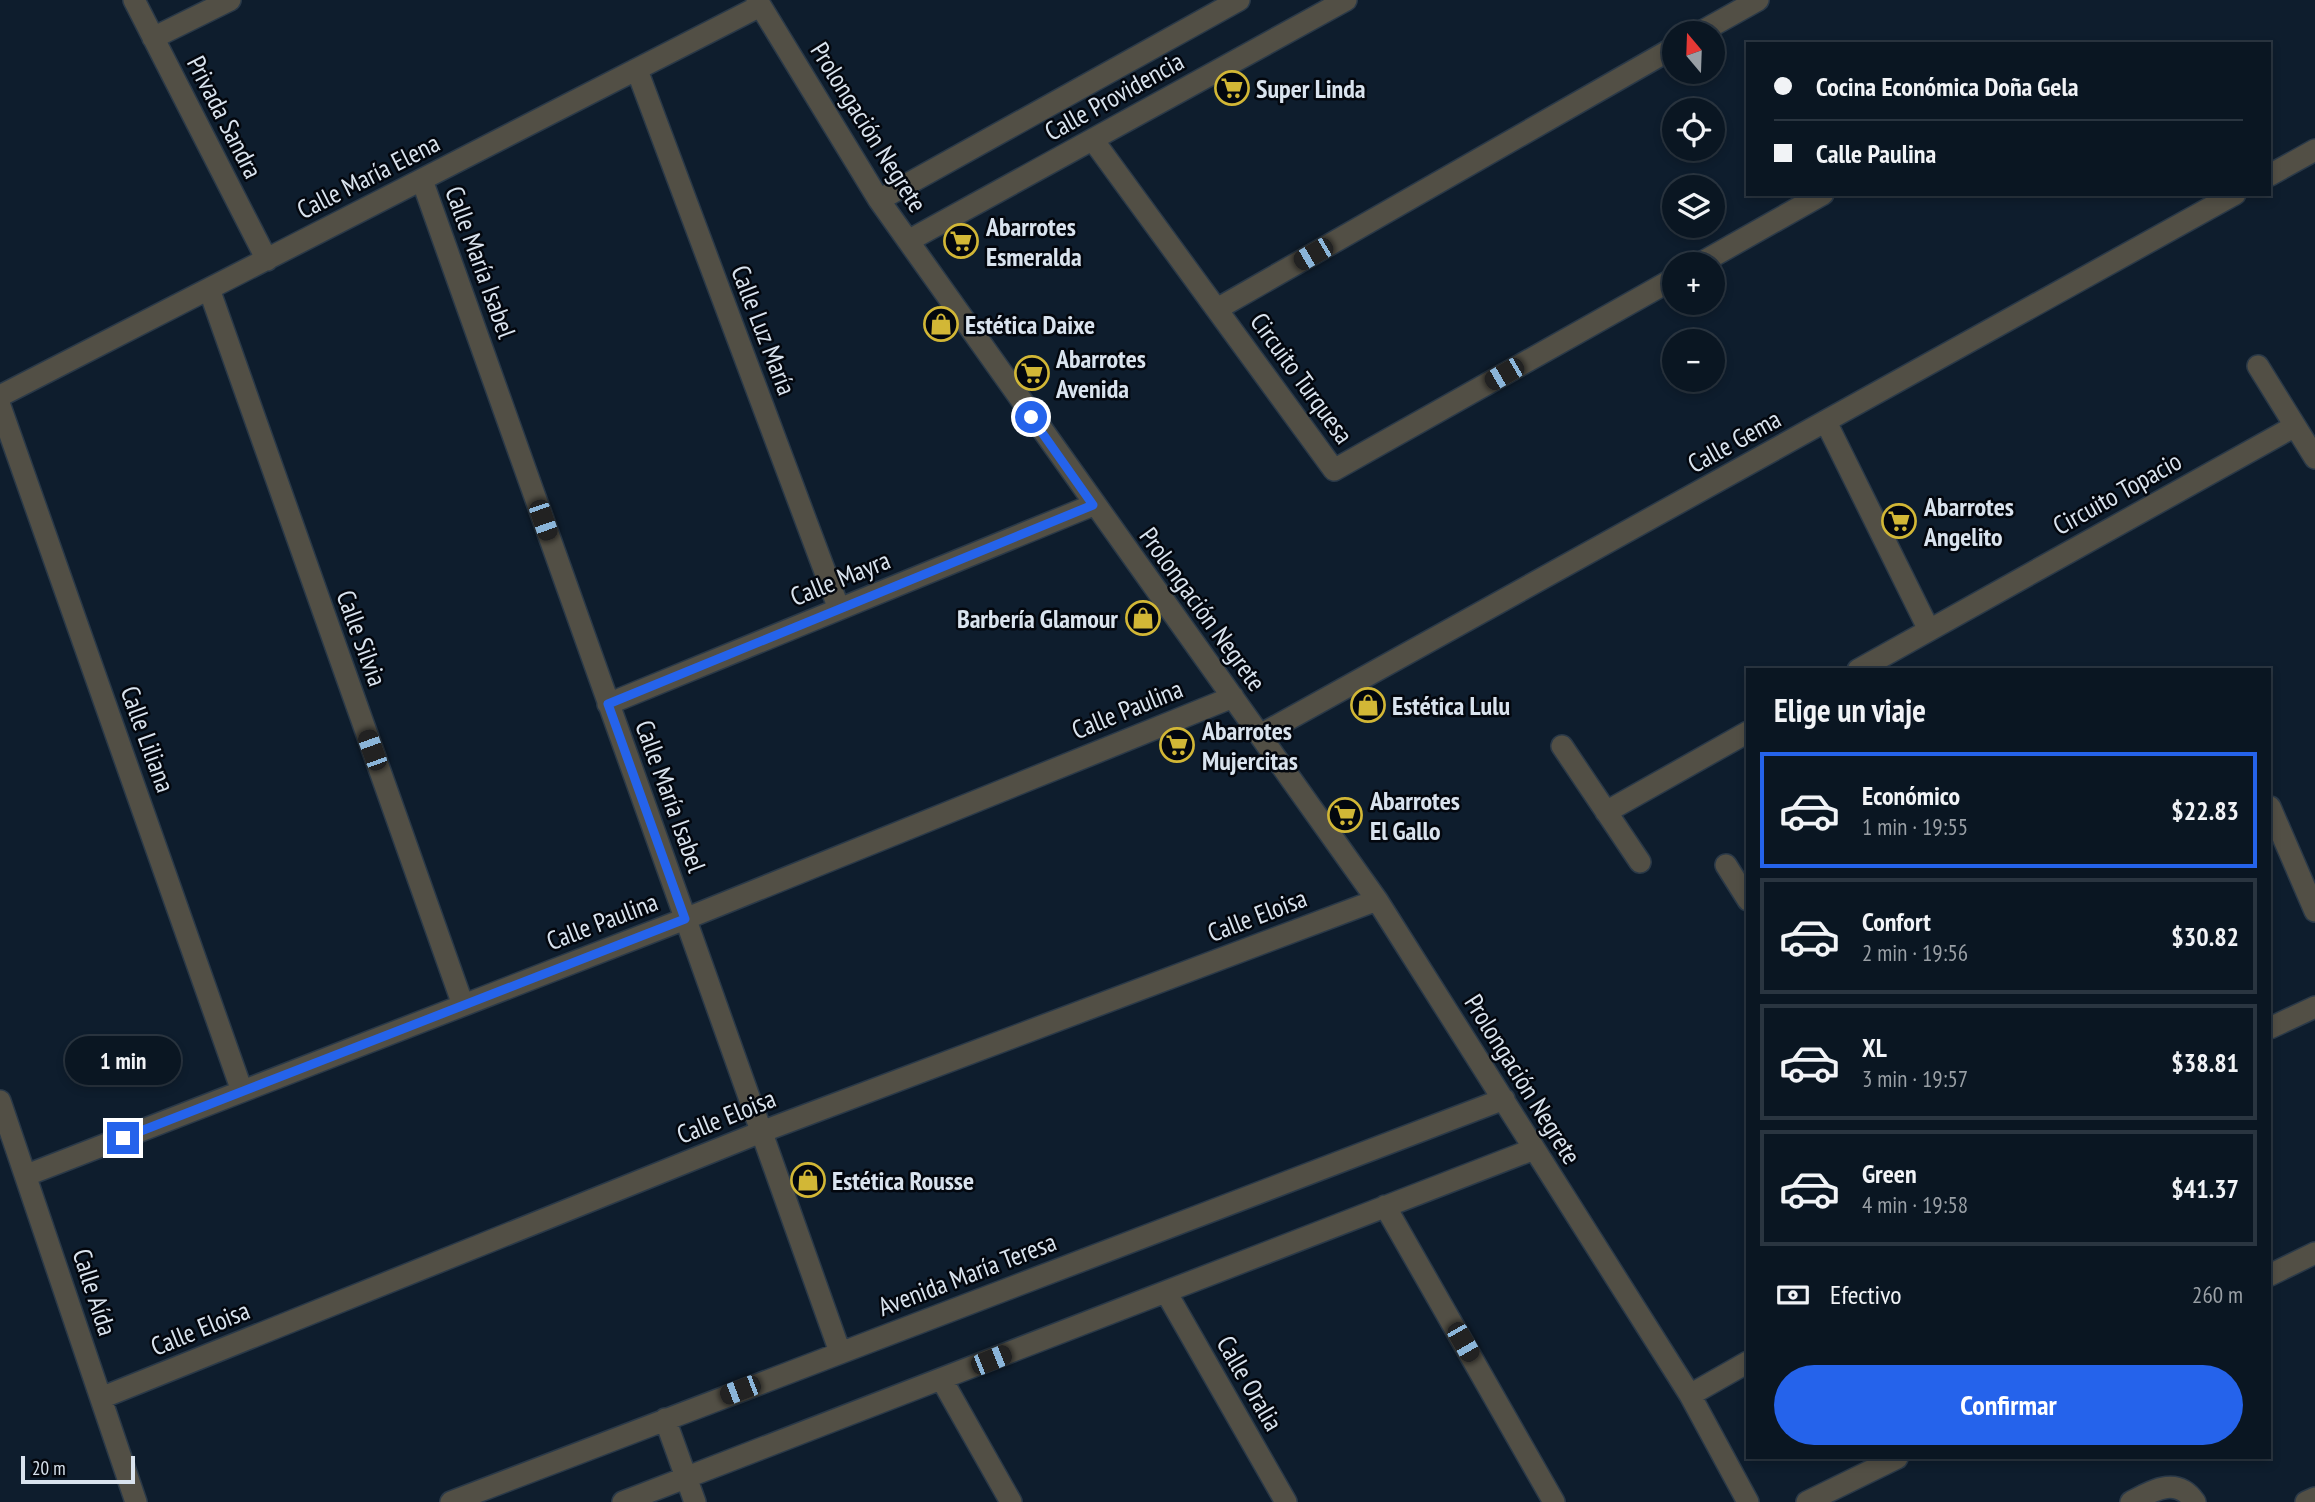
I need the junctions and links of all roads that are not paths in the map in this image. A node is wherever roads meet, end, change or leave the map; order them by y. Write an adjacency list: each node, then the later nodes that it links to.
1 (134, 0): 8 (street, Privada Sandra)
2 (230, 0): 8 (street)
3 (1239, 0): 17 (street, Calle Providencia)
4 (1346, 0): 11 (street, Calle Providencia)
5 (1758, 0): 7 (street)
6 (758, 3): 10 (street, Calle María Elena); 17 (street, Prolongación Negrete)
7 (1720, 21)
8 (153, 38): 20 (street, Privada Sandra)
9 (1662, 54): 23 (street, Circuito Turquesa)
10 (637, 70): 14 (street, Calle María Elena); 31 (street, Calle Luz María)
11 (1093, 140): 18 (street, Calle Providencia); 23 (street, Circuito Turquesa)
12 (2315, 150): 13 (street)
13 (2271, 174)
14 (422, 180): 20 (street, Calle María Elena); 35 (street, Calle María Isabel)
15 (1819, 196): 19 (street)
16 (2231, 196): 27 (street, Calle Gema)
17 (879, 200): 18 (street, Prolongación Negrete)
18 (908, 241): 30 (street, Prolongación Negrete)
19 (1720, 252)
20 (267, 260): 22 (street, Calle María Elena)
21 (1662, 285): 23 (street, Circuito Turquesa)
22 (209, 289): 25 (street, Calle María Elena); 47 (street, Calle Silvia)
23 (1217, 309)
24 (2258, 366): 28 (street)
25 (0, 396)
26 (0, 407): 50 (street, Calle Liliana)
27 (1826, 422): 32 (street); 37 (street, Calle Gema)
28 (2295, 426): 29 (street); 32 (street, Circuito Topacio)
29 (2315, 458)
30 (1093, 505): 31 (street, Calle Mayra); 34 (street, Prolongación Negrete)
31 (839, 609): 35 (street, Calle Mayra)
32 (1929, 630): 33 (street, Circuito Topacio)
33 (1862, 668)
34 (1233, 697): 37 (street, Prolongación Negrete); 46 (street, Calle Paulina)
35 (608, 704): 46 (street, Calle María Isabel)
36 (1746, 733): 40 (street)
37 (1260, 735): 44 (street, Prolongación Negrete)
38 (1562, 746): 40 (street)
39 (2271, 809): 45 (street)
40 (1606, 812): 41 (street)
41 (1640, 862)
42 (1726, 865): 43 (street)
43 (1746, 897)
44 (1377, 900): 51 (street, Prolongación Negrete); 53 (street, Calle Eloisa)
45 (2315, 911)
46 (685, 919): 47 (street, Calle Paulina); 53 (street, Calle María Isabel)
47 (463, 1005): 50 (street, Calle Paulina)
48 (2315, 1007): 49 (street)
49 (2271, 1028)
50 (243, 1091): 55 (street, Calle Paulina)
51 (1504, 1099): 54 (street, Prolongación Negrete); 60 (street, Avenida María Teresa)
52 (0, 1101): 55 (street, Calle Aída)
53 (761, 1132): 60 (street, Calle María Isabel); 64 (street, Calle Eloisa)
54 (1534, 1149): 56 (street); 63 (street, Prolongación Negrete)
55 (27, 1175): 64 (street, Calle Aída)
56 (1385, 1206): 59 (street); 75 (street)
57 (2315, 1253): 58 (street)
58 (2271, 1275)
59 (1166, 1292): 62 (street); 74 (street, Calle Oralia)
60 (839, 1352): 65 (street, Avenida María Teresa)
61 (1746, 1363): 63 (street)
62 (942, 1380): 67 (street); 73 (street)
63 (1690, 1395): 76 (street, Prolongación Negrete)
64 (101, 1398): 69 (street, Calle Aída)
65 (664, 1419): 67 (street); 70 (street, Avenida María Teresa)
66 (1895, 1459): 77 (street)
67 (686, 1480): 71 (street); 72 (street)
68 (2315, 1498): 80 (street)
69 (136, 1502)
70 (451, 1502)
71 (623, 1502)
72 (695, 1502)
73 (1012, 1502)
74 (1286, 1502)
75 (1554, 1502)
76 (1748, 1502)
77 (1807, 1502)
78 (2131, 1502): 79 (street)
79 (2195, 1502)
80 (2306, 1502)

